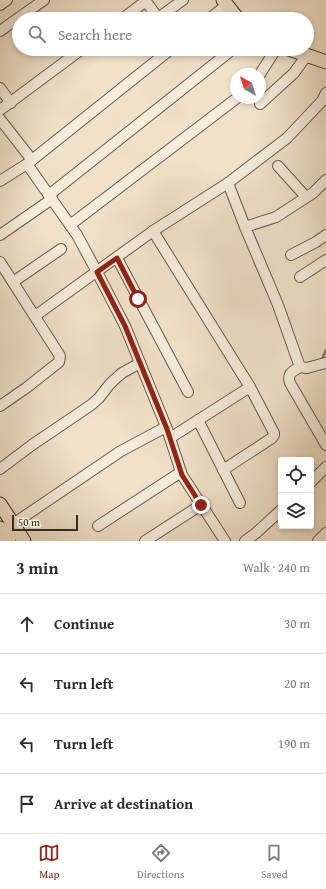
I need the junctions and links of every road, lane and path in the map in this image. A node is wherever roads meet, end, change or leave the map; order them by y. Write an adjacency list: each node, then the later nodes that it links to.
1 (7, 0): 6 (street)
2 (44, 0): 7 (street)
3 (183, 0): 10 (street)
4 (145, 1): 8 (street); 9 (street)
5 (225, 2): 11 (street); 12 (main road)
6 (0, 5)
7 (27, 12)
8 (131, 12)
9 (153, 12)
10 (167, 12)
11 (216, 12)
12 (233, 12)
13 (12, 23): 14 (street)
14 (0, 31)
15 (73, 56): 26 (street)
16 (162, 56): 30 (street)
17 (224, 56): 35 (street)
18 (272, 56): 22 (street)
19 (306, 56): 25 (street)
20 (310, 56): 21 (main road)
21 (326, 62)
22 (264, 68)
23 (0, 88): 26 (street)
24 (326, 93): 34 (street)
25 (266, 99)
26 (11, 103): 28 (street)
27 (230, 103): 37 (street)
28 (0, 110)
29 (0, 119): 30 (street)
30 (29, 162): 33 (street); 35 (street)
31 (278, 166): 36 (street)
32 (326, 180): 36 (street)
33 (0, 181)
34 (228, 183): 38 (street); 39 (street)
35 (50, 197): 37 (street); 40 (street)
36 (306, 197): 38 (street)
37 (70, 225): 47 (street)
38 (245, 228): 53 (street)
39 (153, 232): 44 (street); 54 (street)
40 (0, 235)
41 (326, 235): 43 (street)
42 (61, 249): 49 (street)
43 (291, 255)
44 (117, 258): 47 (street); 55 (street)
45 (326, 260): 48 (street)
46 (0, 262): 49 (street)
47 (97, 272): 50 (street); 52 (street)
48 (300, 277)
49 (13, 282): 50 (street)
50 (35, 316): 56 (street)
51 (326, 362): 53 (street)
52 (140, 363): 58 (street); 62 (street)
53 (300, 367): 60 (street)
54 (250, 387): 57 (street); 63 (street)
55 (188, 392)
56 (0, 406)
57 (198, 420): 59 (street); 63 (street)
58 (166, 427): 59 (street); 70 (street)
59 (170, 438): 64 (street)
60 (326, 445)
61 (326, 467): 65 (street)
62 (0, 469)
63 (223, 470): 66 (street)
64 (181, 472): 68 (street); 71 (street)
65 (314, 479)
66 (240, 503)
67 (0, 504): 70 (main road)
68 (201, 505): 75 (street); 76 (street)
69 (278, 513): 77 (street)
70 (6, 526): 73 (highway); 74 (main road)
71 (98, 526)
72 (326, 533): 78 (street)
73 (8, 541)
74 (24, 541)
75 (145, 541)
76 (226, 541)
77 (245, 541)
78 (318, 541)

